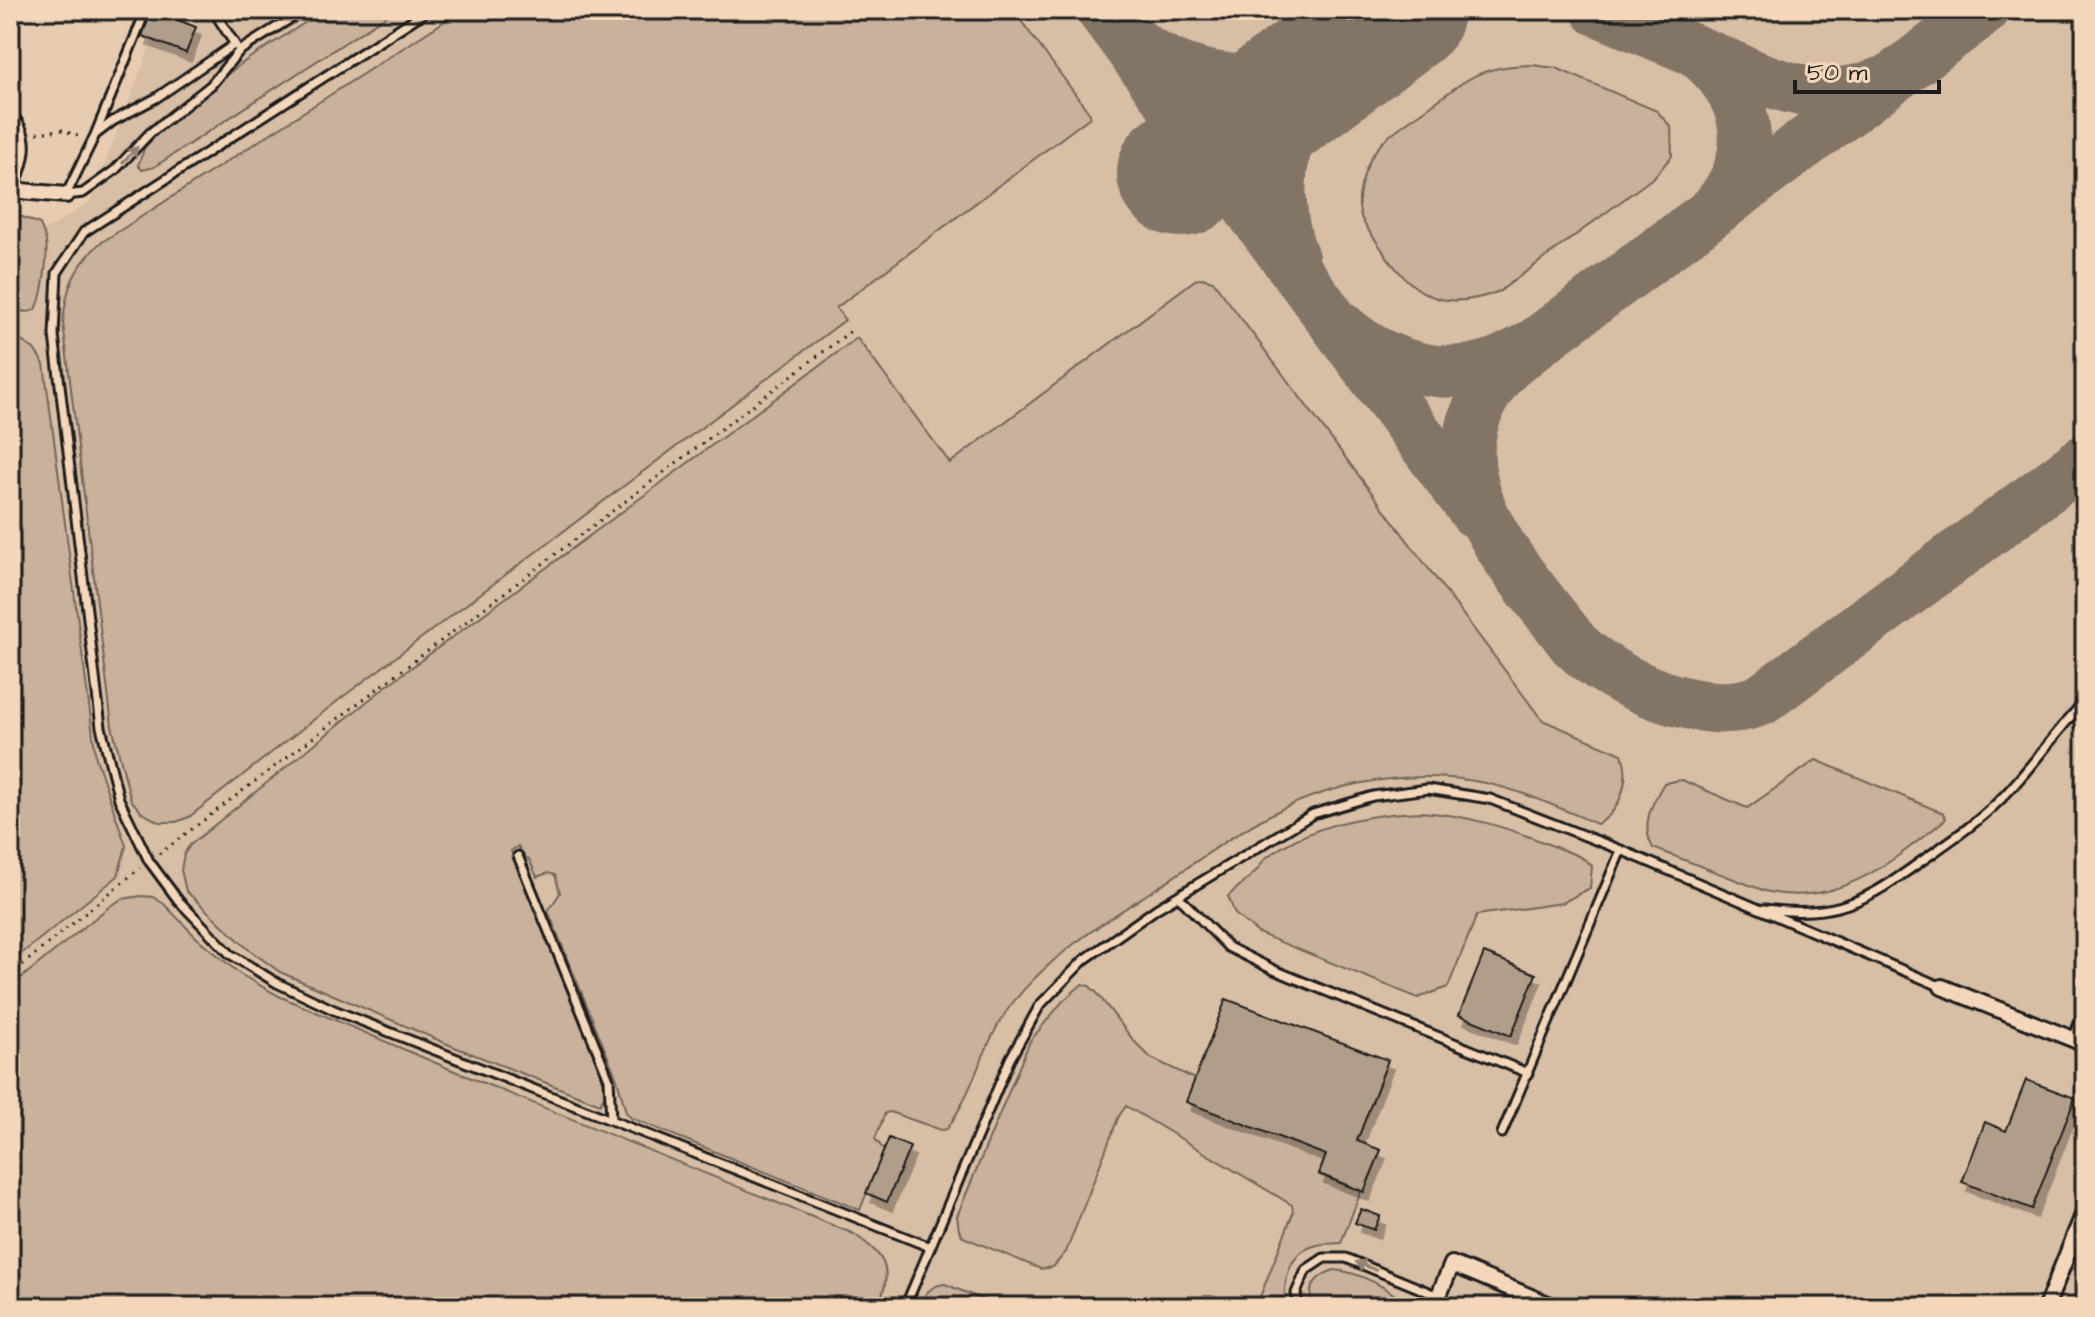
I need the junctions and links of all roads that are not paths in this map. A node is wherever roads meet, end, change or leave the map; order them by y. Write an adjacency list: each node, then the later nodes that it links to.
1 (146, 10): 7 (lane)
2 (213, 10): 5 (lane)
3 (304, 10): 5 (lane)
4 (428, 10): 19 (lane)
5 (237, 48): 7 (lane); 9 (lane, one-way to 5)
6 (10, 113): 8 (lane)
7 (95, 135): 9 (lane)
8 (12, 191): 9 (street)
9 (66, 195)
10 (2085, 701): 14 (lane)
11 (1621, 850): 13 (lane); 14 (lane); 18 (lane)
12 (518, 856): 19 (lane)
13 (1178, 896): 18 (lane); 22 (lane)
14 (1755, 908): 15 (lane)
15 (1942, 987): 17 (street)
16 (2085, 1007): 17 (lane)
17 (2079, 1042)
18 (1528, 1073): 20 (lane)
19 (611, 1120): 22 (lane)
20 (1502, 1133)
21 (2085, 1210): 27 (street)
22 (930, 1247): 24 (lane)
23 (1436, 1302): 25 (lane, one-way to 25); 26 (street)
24 (905, 1307)
25 (1298, 1307)
26 (1555, 1307)
27 (2046, 1307)

